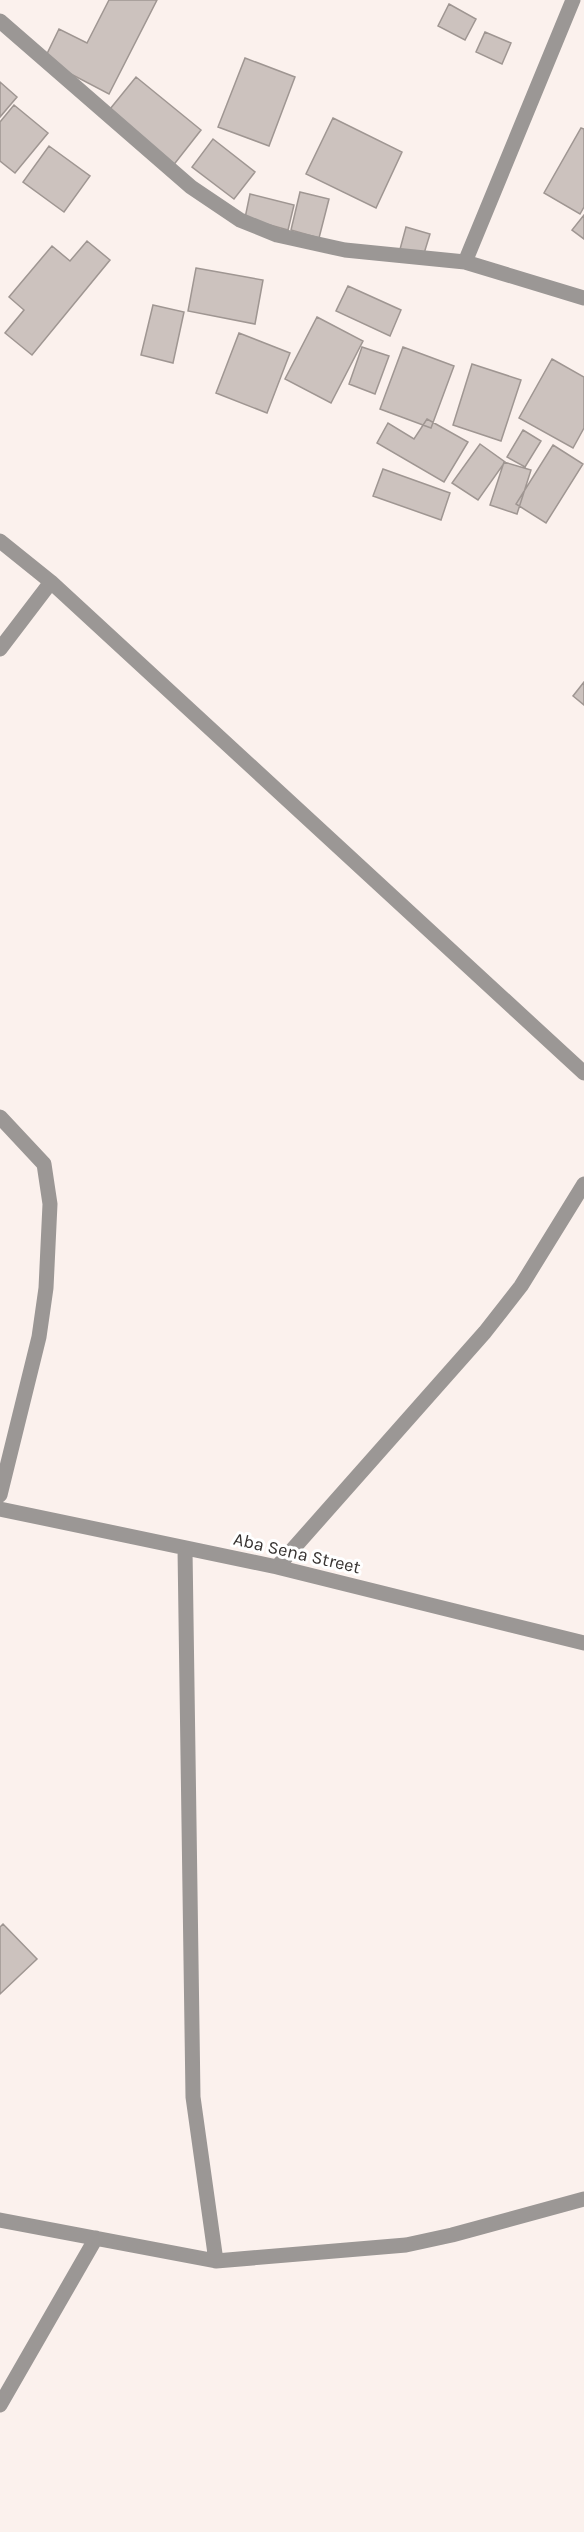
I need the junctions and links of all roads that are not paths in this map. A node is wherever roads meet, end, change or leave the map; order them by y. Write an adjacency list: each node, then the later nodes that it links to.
1 (573, 0): 3 (street)
2 (0, 21): 3 (street)
3 (465, 262): 4 (street)
4 (584, 297)
5 (0, 541): 6 (street)
6 (51, 582): 7 (street); 8 (street)
7 (0, 649)
8 (584, 1072)
9 (0, 1117): 11 (street)
10 (584, 1184): 14 (street)
11 (0, 1496)
12 (0, 1509): 13 (street, Aba Sena Street)
13 (184, 1549): 14 (street, Aba Sena Street); 19 (street)
14 (277, 1567): 15 (street, Aba Sena Street)
15 (584, 1643)
16 (584, 2199): 19 (street)
17 (0, 2220): 18 (street)
18 (96, 2238): 19 (street); 20 (street)
19 (216, 2261)
20 (0, 2405)

